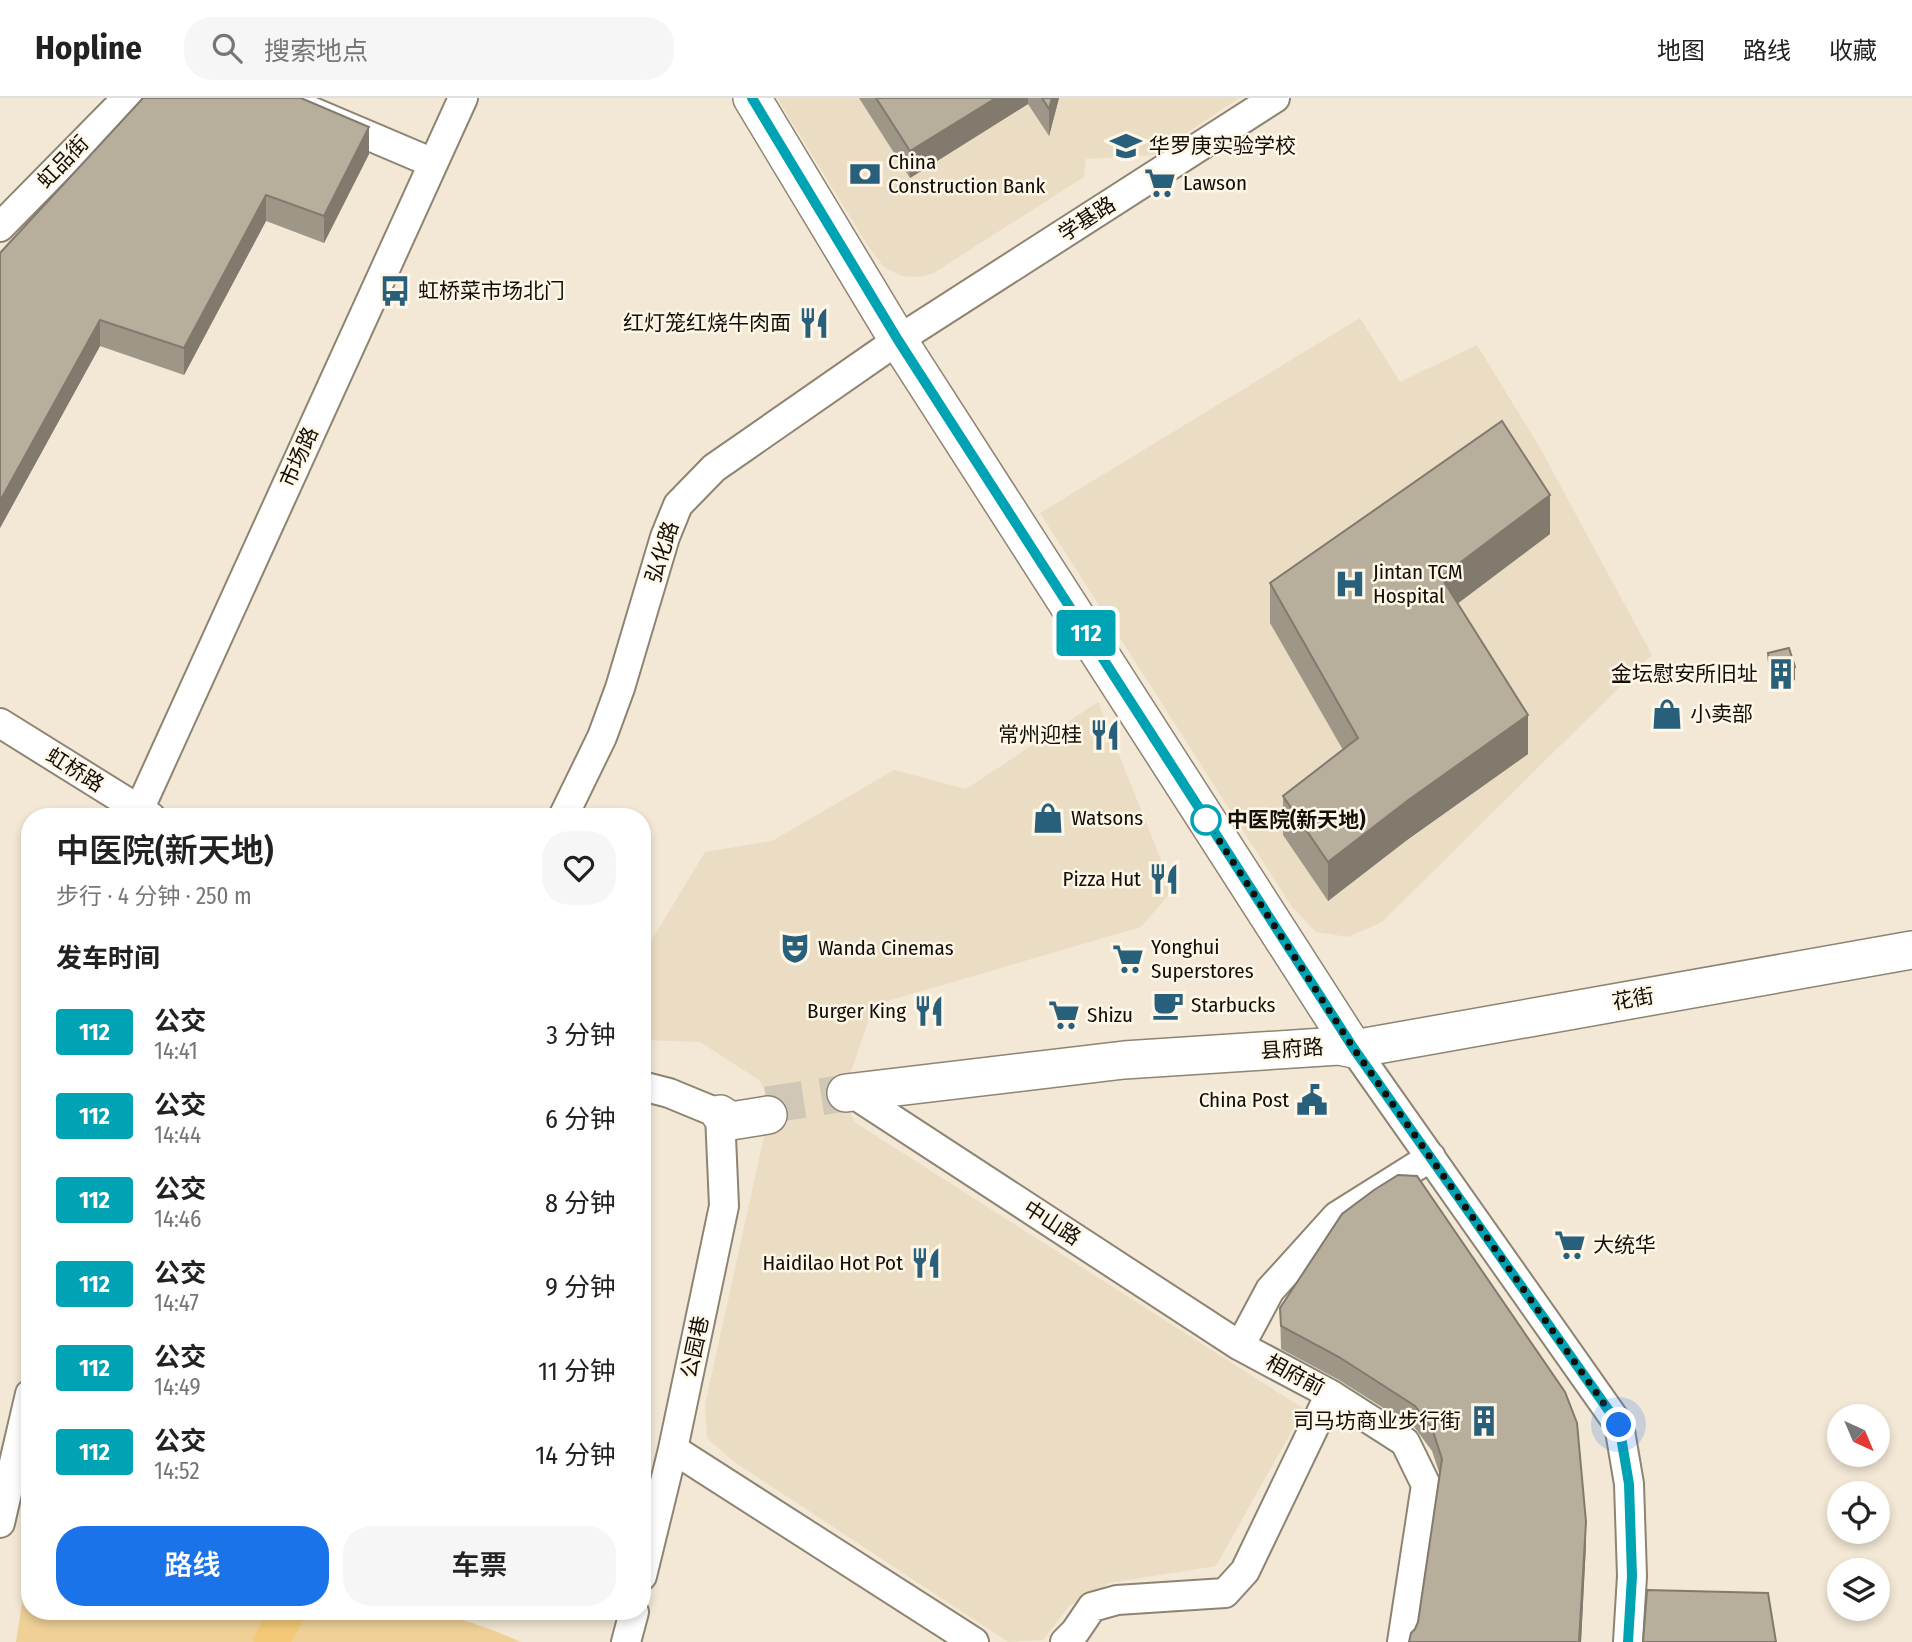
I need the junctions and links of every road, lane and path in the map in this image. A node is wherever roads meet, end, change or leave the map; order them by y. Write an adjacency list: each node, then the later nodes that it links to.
1 (127, 98): 7 (street, 虹品街)
2 (280, 98): 6 (street)
3 (463, 98): 6 (street, 市场路)
4 (752, 98): 8 (main road)
5 (1275, 98): 8 (street, 学基路)
6 (433, 163): 11 (street, 市场路)
7 (0, 227)
8 (898, 340): 12 (street, 弘化路); 14 (main road)
9 (0, 723): 10 (street, 虹桥路)
10 (131, 808)
11 (145, 808)
12 (568, 808)
13 (1912, 950): 14 (main road, 花街)
14 (1354, 1049): 16 (main road, 县府路); 19 (street)
15 (651, 1088): 18 (street)
16 (852, 1099): 20 (street, 中山路)
17 (768, 1110): 18 (main road)
18 (720, 1114): 23 (street, 公园巷)
19 (1431, 1157): 20 (street, 相府前); 31 (street)
20 (1240, 1346): 21 (street, 相府前)
21 (1330, 1394): 29 (street); 30 (street, 相府前)
22 (21, 1433): 24 (street)
23 (673, 1449): 25 (street, 公园巷); 28 (street)
24 (0, 1523)
25 (651, 1539)
26 (632, 1620): 27 (street)
27 (626, 1642)
28 (974, 1642)
29 (1065, 1642)
30 (1402, 1642)
31 (1628, 1642)

